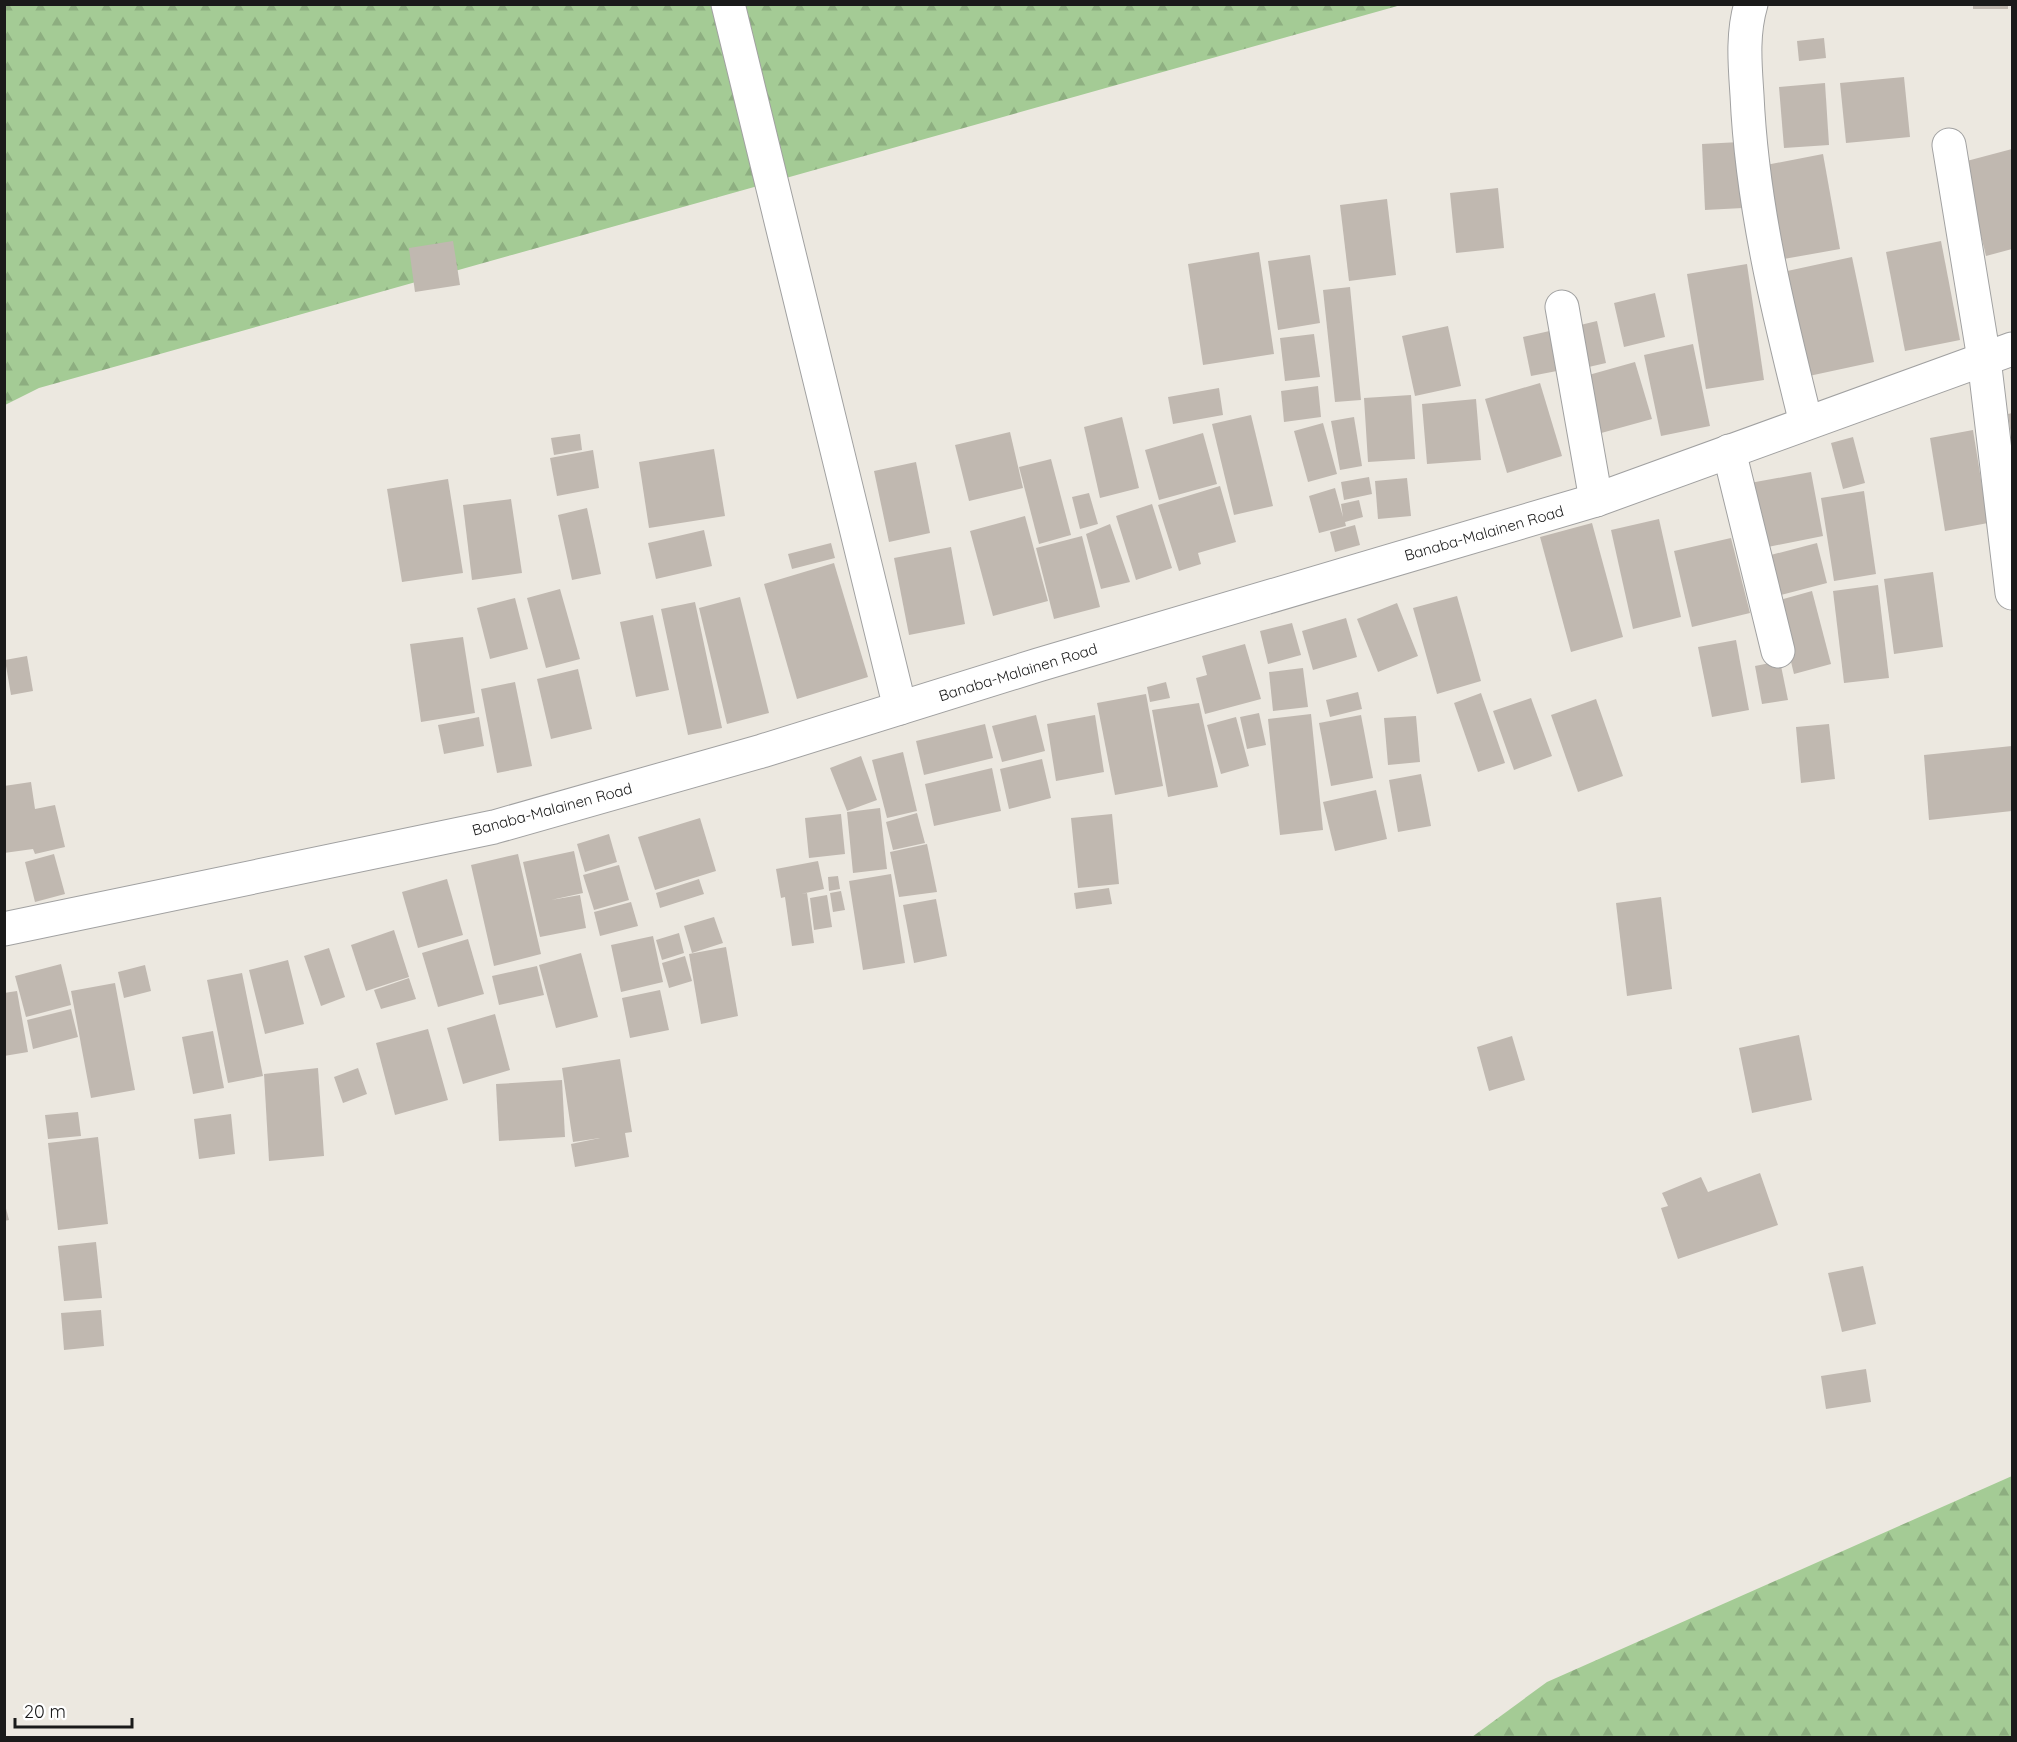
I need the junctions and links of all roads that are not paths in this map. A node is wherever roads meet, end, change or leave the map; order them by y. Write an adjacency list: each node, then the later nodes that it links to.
1 (728, 4): 11 (street)
2 (1751, 4): 6 (street)
3 (1949, 145): 5 (street)
4 (1562, 307): 8 (street)
5 (1998, 354): 6 (street, Banaba-Malainen Road); 9 (street)
6 (1806, 423): 7 (street, Banaba-Malainen Road)
7 (1729, 451): 8 (street, Banaba-Malainen Road); 10 (street)
8 (1596, 500): 11 (street, Banaba-Malainen Road)
9 (2013, 593)
10 (1778, 651)
11 (900, 708): 12 (street, Banaba-Malainen Road)
12 (4, 929)

